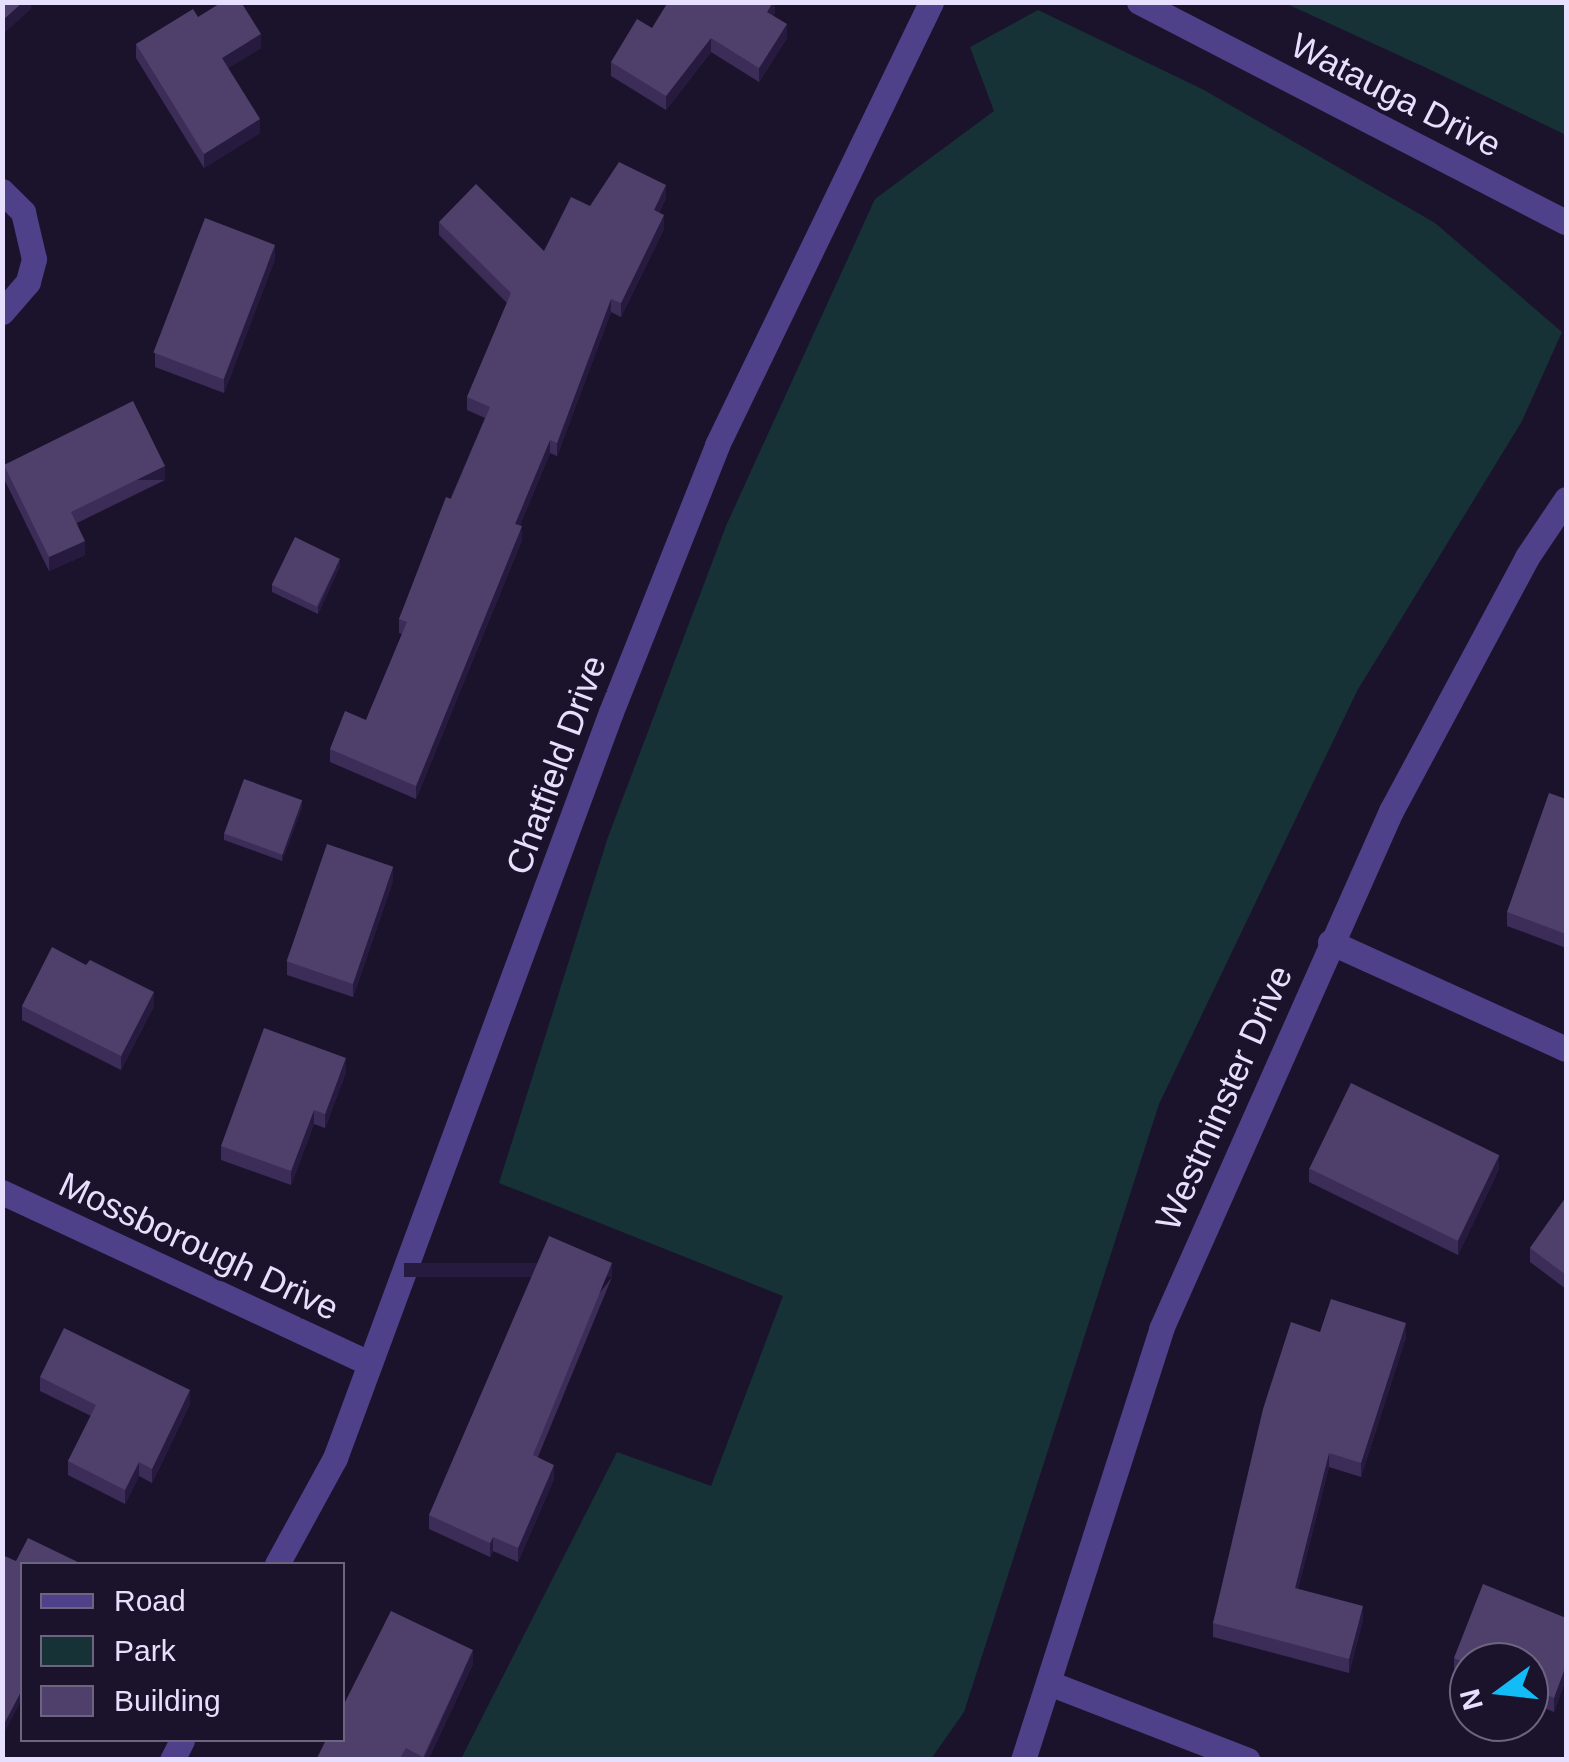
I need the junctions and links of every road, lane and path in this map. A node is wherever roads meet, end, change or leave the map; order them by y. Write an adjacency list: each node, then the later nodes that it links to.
1 (931, 2): 10 (street, Chatfield Drive)
2 (1139, 2): 4 (street, Watauga Drive)
3 (2, 191): 5 (street)
4 (1566, 222)
5 (2, 312)
6 (1566, 499): 7 (street, Westminster Drive)
7 (1330, 942): 8 (street); 12 (street, Westminster Drive)
8 (1566, 1049)
9 (2, 1192): 10 (street, Mossborough Drive)
10 (366, 1362): 11 (street, Chatfield Drive)
11 (279, 1562)
12 (1049, 1682): 13 (street, Westminster Drive); 14 (street)
13 (1024, 1760)
14 (1248, 1760)

